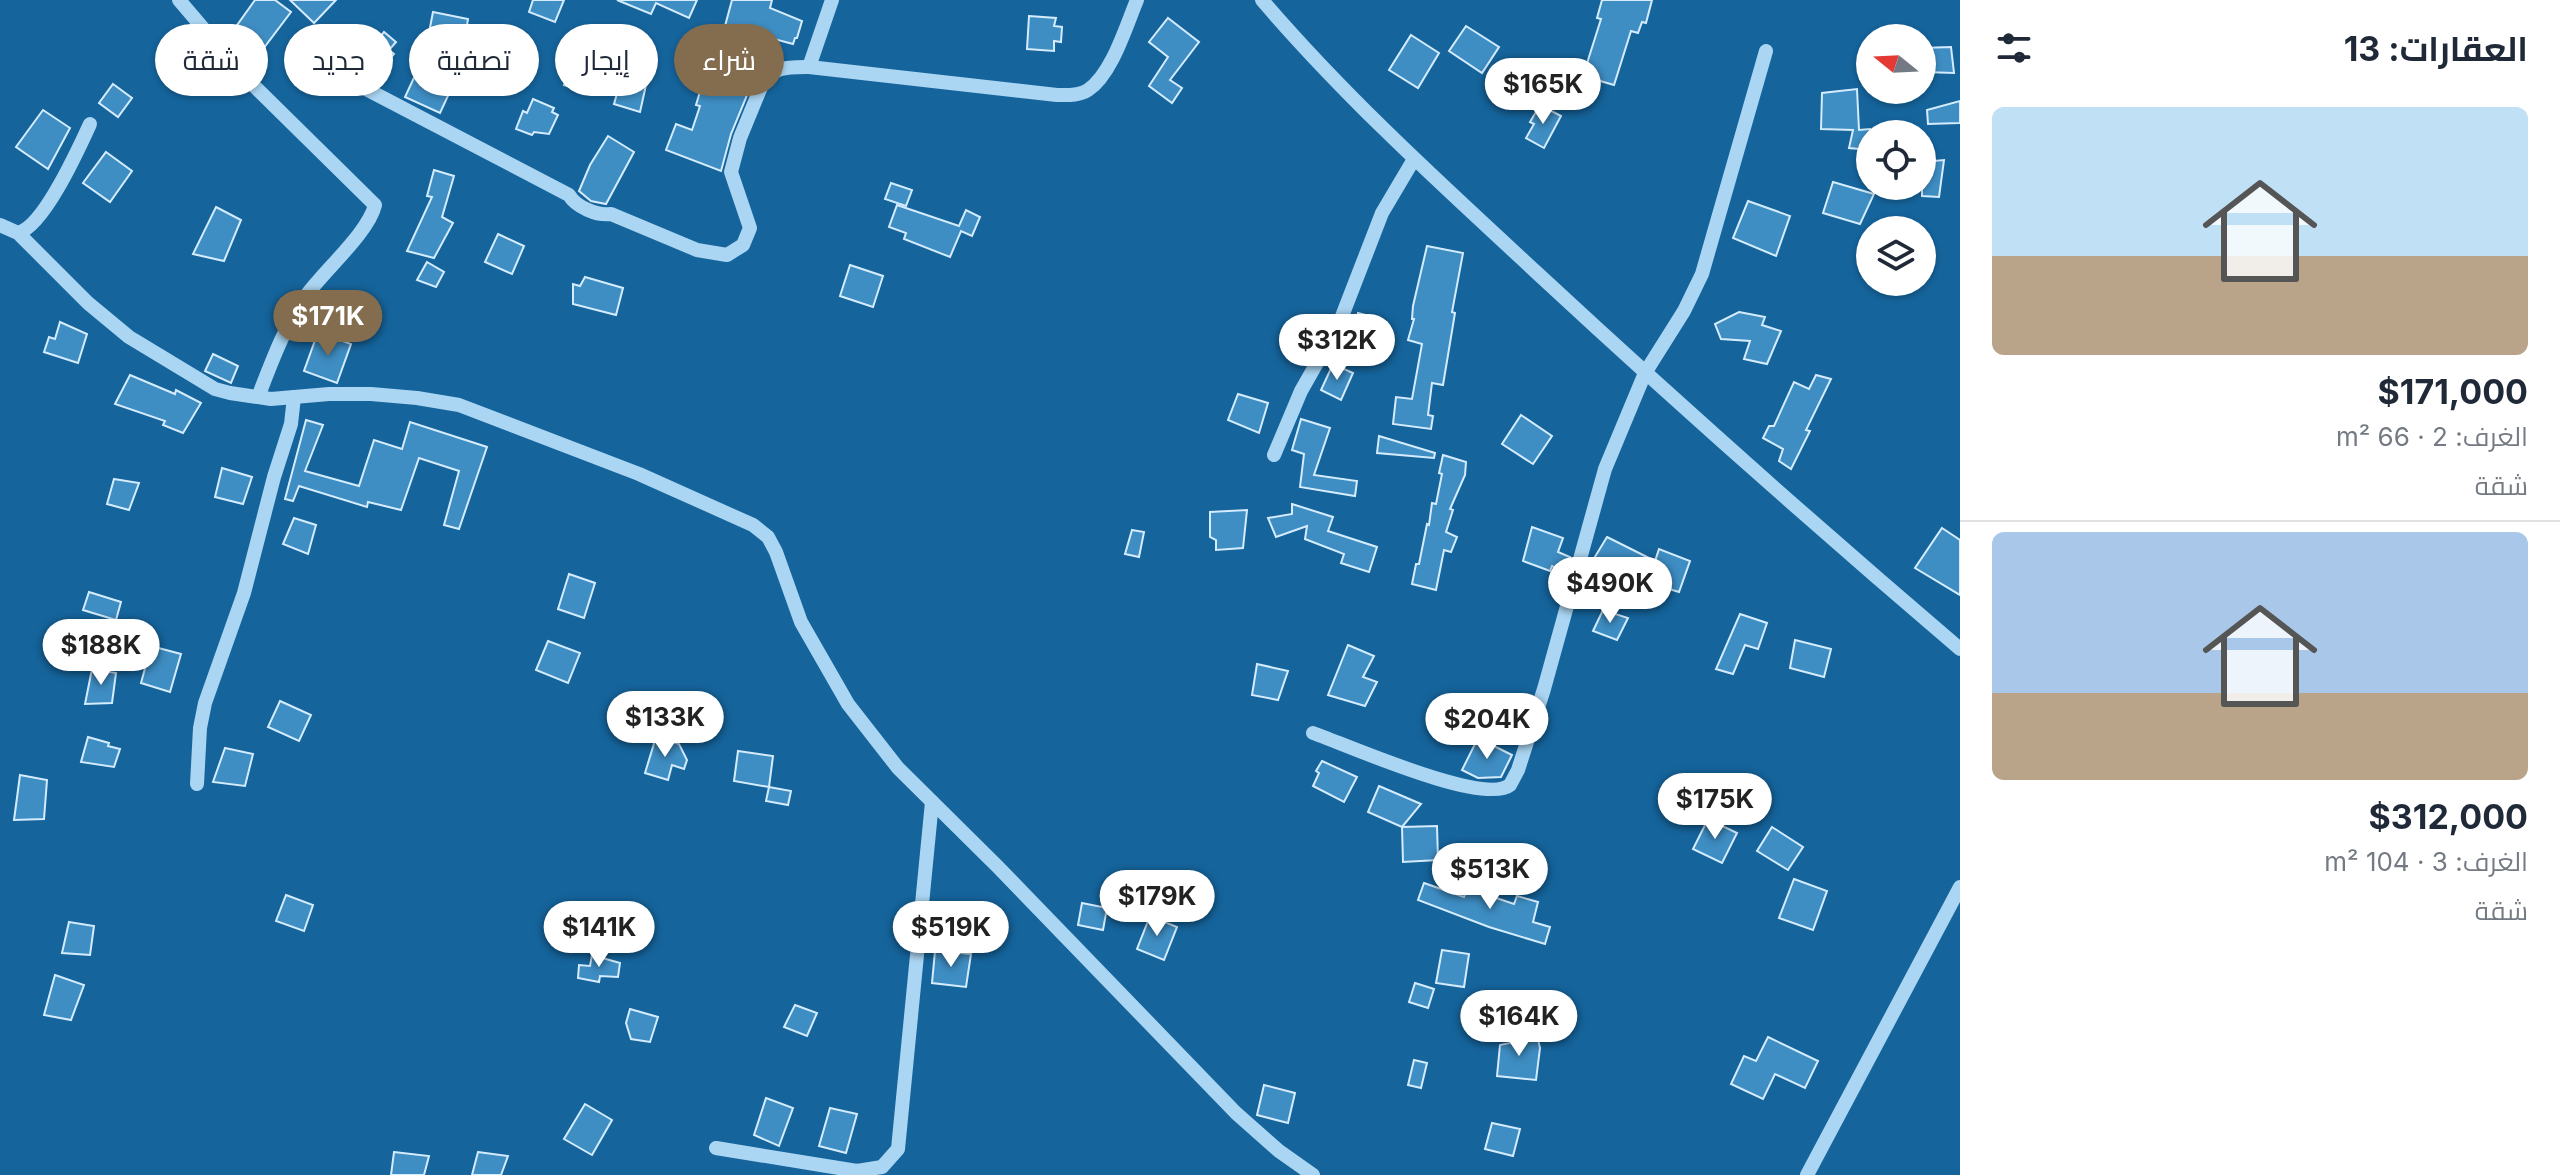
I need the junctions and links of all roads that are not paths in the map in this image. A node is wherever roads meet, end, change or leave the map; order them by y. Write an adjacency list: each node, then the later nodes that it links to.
1 (179, 0): 13 (street)
2 (832, 0): 6 (street)
3 (1137, 0): 6 (street)
4 (1262, 0): 9 (street)
5 (1766, 51): 12 (street)
6 (809, 67): 7 (street)
7 (379, 96)
8 (90, 124): 11 (street)
9 (1414, 159): 12 (street); 15 (street)
10 (0, 225): 11 (street)
11 (18, 233): 13 (street)
12 (1645, 373): 16 (street); 17 (street)
13 (258, 397): 14 (street)
14 (294, 397): 18 (street); 19 (street)
15 (1274, 455)
16 (1960, 649)
17 (1313, 733)
18 (197, 784)
19 (932, 802): 21 (street); 22 (street)
20 (1960, 887): 23 (street)
21 (716, 1148)
22 (1313, 1175)
23 (1807, 1175)

